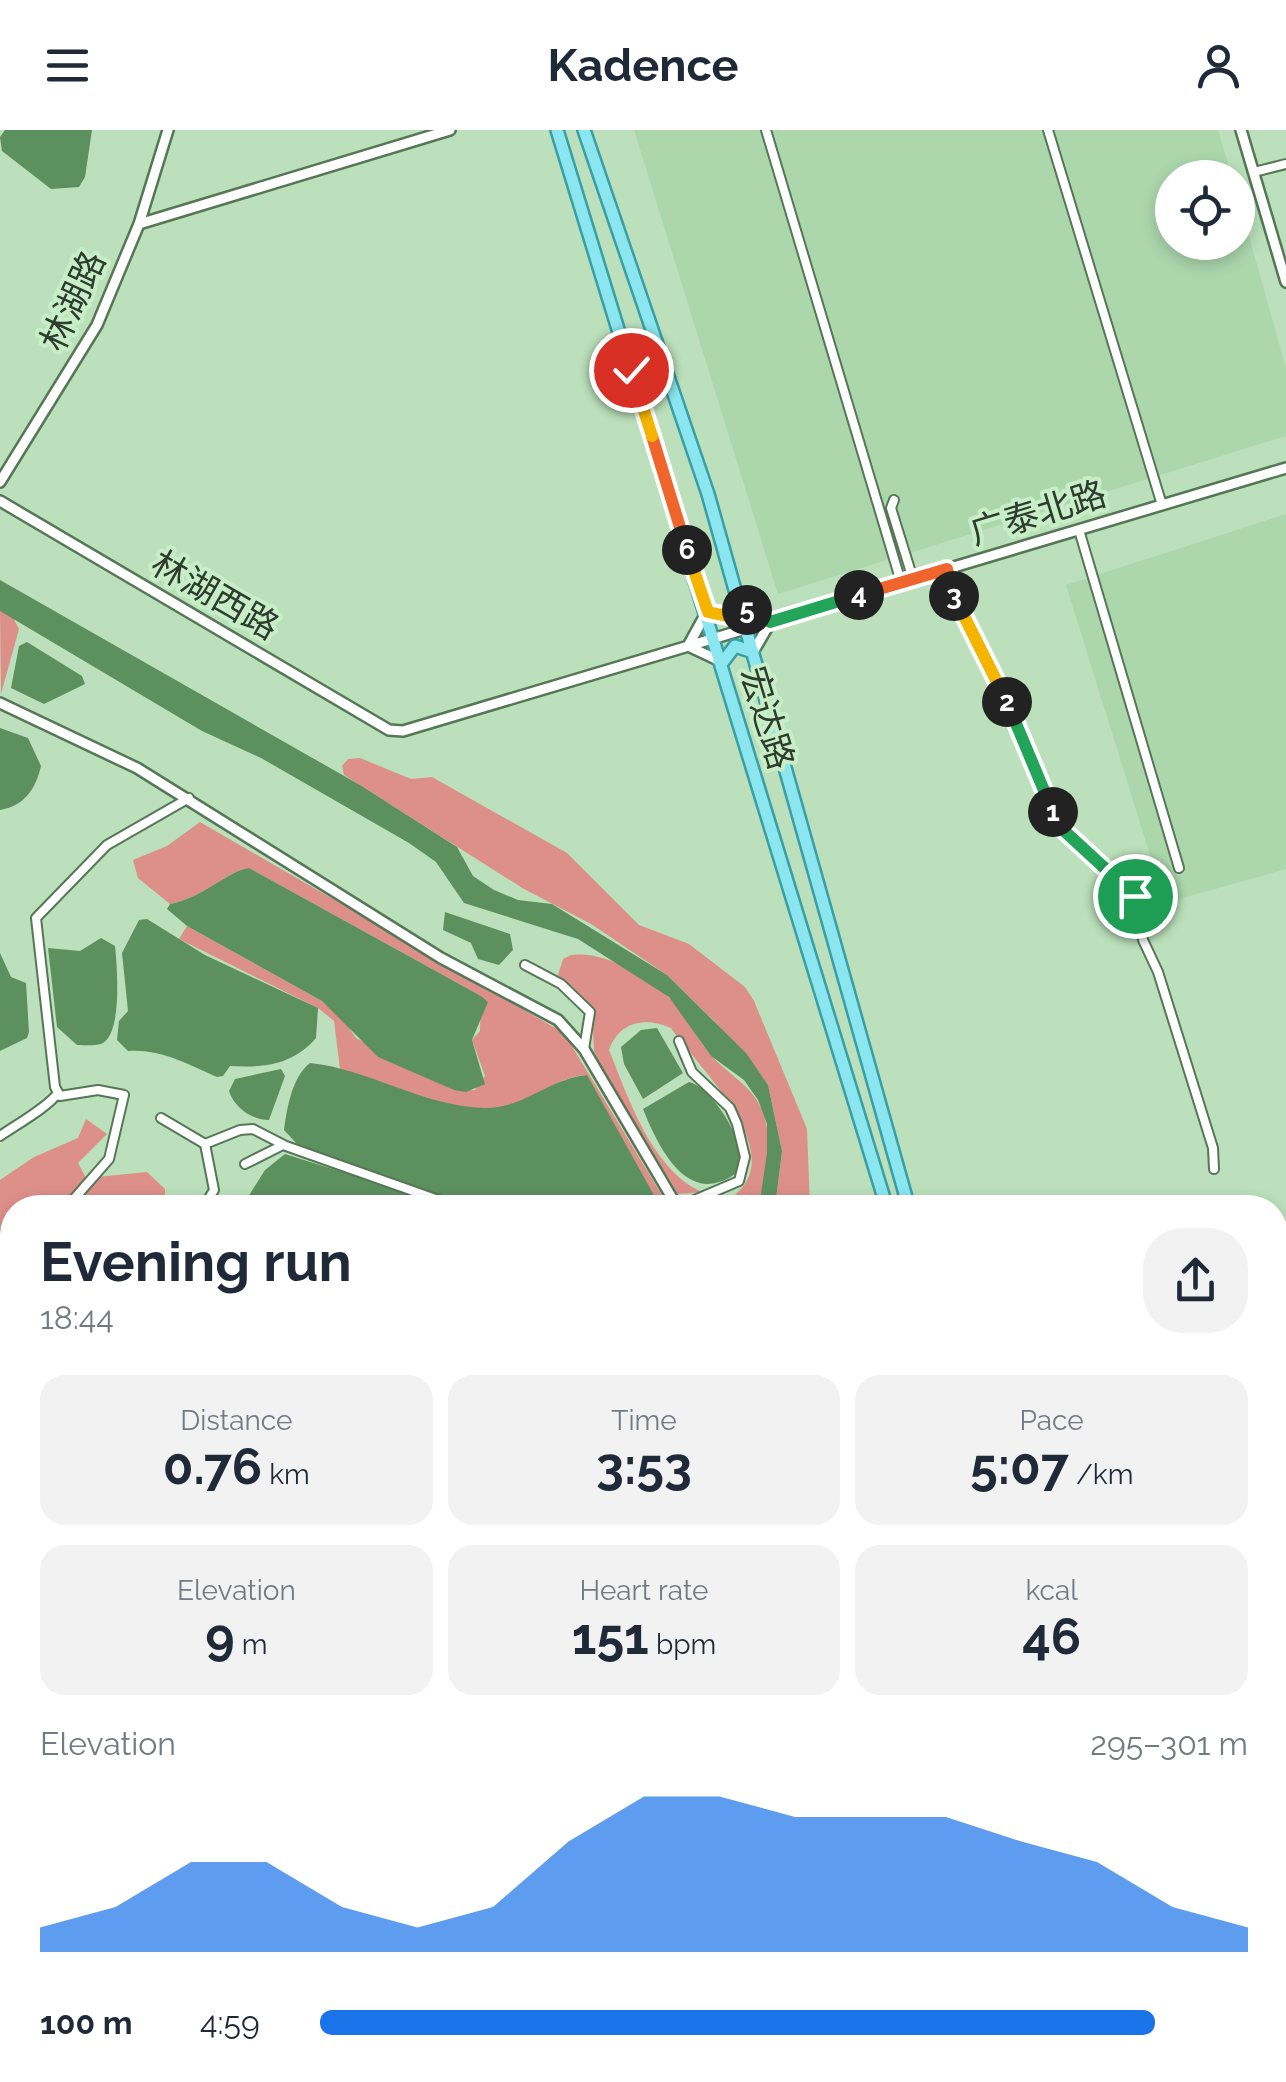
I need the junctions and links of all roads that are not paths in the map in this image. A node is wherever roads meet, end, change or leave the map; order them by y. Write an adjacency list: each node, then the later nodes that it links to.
1 (168, 130): 12 (street, 林湖路)
2 (450, 130): 12 (street)
3 (557, 130): 24 (main road, 宏达路)
4 (584, 130): 23 (main road, 宏达路)
5 (766, 130): 22 (street)
6 (1048, 130): 18 (street)
7 (1241, 130): 8 (street)
8 (1250, 160)
9 (1286, 164): 10 (street)
10 (1255, 172)
11 (1255, 175): 13 (street)
12 (138, 224): 15 (street, 林湖路)
13 (1286, 282)
14 (1285, 468): 18 (street, 广泰北路)
15 (0, 482)
16 (894, 500): 21 (street)
17 (0, 501): 32 (street, 林湖西路)
18 (1162, 505): 19 (street, 广泰北路)
19 (1079, 530): 20 (street, 广泰北路); 34 (street)
20 (947, 569): 21 (street, 广泰北路); 44 (street)
21 (913, 579): 22 (street, 广泰北路)
22 (901, 582): 25 (street, 广泰北路)
23 (739, 602): 24 (main road); 25 (street); 26 (main road, 宏达路)
24 (705, 609): 27 (main road, 宏达路); 28 (street)
25 (770, 622): 26 (street, 广泰北路); 29 (street)
26 (747, 630): 27 (street, 广泰北路); 29 (main road, 宏达路)
27 (714, 638): 28 (street, 广泰北路); 30 (main road, 宏达路)
28 (688, 646): 30 (street); 32 (street, 广泰北路)
29 (753, 652): 30 (main road); 51 (main road, 宏达路)
30 (722, 663): 50 (main road, 宏达路)
31 (0, 703): 33 (street)
32 (403, 731)
33 (189, 798): 37 (street); 38 (street)
34 (1179, 868)
35 (526, 965): 37 (street)
36 (679, 1041): 49 (street)
37 (584, 1049): 48 (street)
38 (58, 1093): 40 (street); 45 (street)
39 (161, 1118): 41 (street)
40 (0, 1136)
41 (205, 1144): 42 (street); 46 (street)
42 (283, 1145): 43 (street); 47 (street)
43 (245, 1164)
44 (1214, 1168)
45 (78, 1195)
46 (211, 1195)
47 (424, 1195)
48 (671, 1195)
49 (706, 1195)
50 (883, 1195)
51 (905, 1195)

